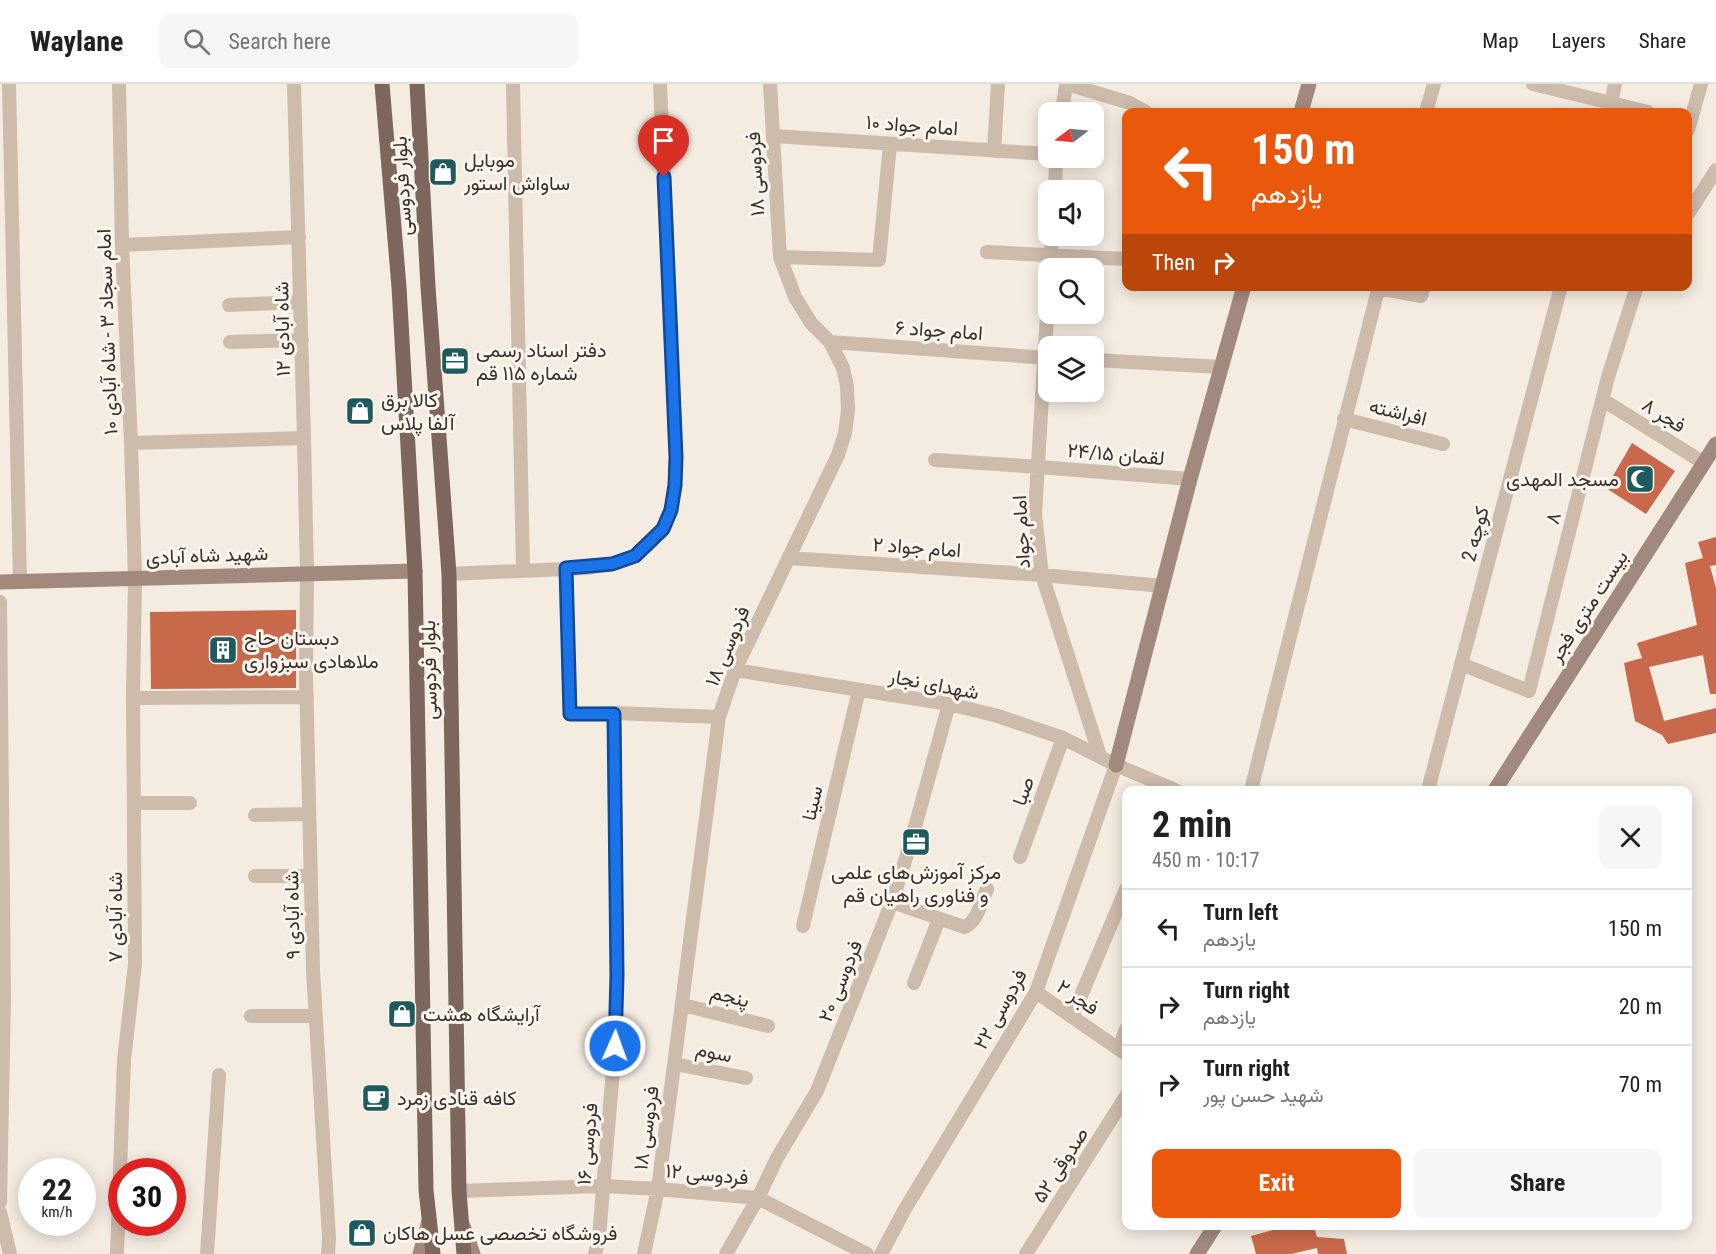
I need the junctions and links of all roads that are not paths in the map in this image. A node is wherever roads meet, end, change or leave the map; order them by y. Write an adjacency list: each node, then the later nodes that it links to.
1 (9, 84): 69 (street)
2 (119, 84): 29 (street, امام سجاد ۳ - شاه آبادی ۱۰)
3 (294, 84): 28 (street, شاه آبادی ۱۲)
4 (382, 84): 63 (main road, بلوار فردوسی)
5 (417, 84): 65 (main road, بلوار فردوسی)
6 (513, 84): 62 (street)
7 (660, 84): 61 (street)
8 (770, 84): 22 (street, فردوسی ۱۸)
9 (998, 84): 24 (street)
10 (1066, 84): 16 (street); 17 (street)
11 (1309, 84): 18 (street)
12 (1434, 84): 19 (street)
13 (1533, 84): 20 (street)
14 (1615, 84): 20 (street)
15 (1701, 84): 21 (street)
16 (1063, 102)
17 (1139, 108)
18 (1302, 108)
19 (1427, 108)
20 (1610, 108)
21 (1692, 112)
22 (774, 136): 23 (street, امام جواد ۱۰); 31 (street, فردوسی ۱۸)
23 (890, 144): 24 (street, امام جواد ۱۰); 31 (street)
24 (994, 151): 25 (street, امام جواد ۱۰)
25 (1038, 153)
26 (1716, 170): 27 (street)
27 (1692, 208)
28 (299, 237): 29 (street); 41 (street, شاه آبادی ۱۲)
29 (122, 245): 53 (street, امام سجاد ۳ - شاه آبادی ۱۰)
30 (987, 252): 33 (street)
31 (780, 257): 45 (street, فردوسی ۱۸)
32 (1122, 259): 34 (street)
33 (1038, 260)
34 (1104, 260)
35 (1243, 291): 48 (street)
36 (1377, 291): 51 (street)
37 (1397, 291): 38 (street)
38 (1422, 291)
39 (1560, 291): 72 (street, کوچه 2)
40 (1637, 291): 49 (street, ۸)
41 (300, 302): 42 (street); 43 (street, شاه آبادی ۱۲)
42 (229, 305)
43 (302, 340): 44 (street); 52 (street, شاه آبادی ۱۲)
44 (230, 342)
45 (830, 342): 46 (street, امام جواد ۶); 60 (street, فردوسی ۱۸)
46 (1038, 356)
47 (1104, 360): 48 (street)
48 (1221, 366): 59 (street)
49 (1603, 400): 57 (street, فجر ۸); 72 (street, ۸)
50 (1044, 402): 58 (street, امام جواد)
51 (1344, 419): 54 (street, افراشته); 84 (street)
52 (304, 438): 53 (street); 64 (street, شاه آبادی ۱۲)
53 (131, 443): 67 (street, امام سجاد ۳ - شاه آبادی ۱۰)
54 (1443, 444)
55 (1716, 444): 57 (street, بیست متری فجر)
56 (935, 460): 58 (street, لقمان ۲۴/۱۵)
57 (1710, 466): 86 (street, بیست متری فجر)
58 (1039, 467): 59 (street, لقمان ۲۴/۱۵); 66 (street, امام جواد)
59 (1190, 479): 70 (street)
60 (789, 558): 66 (street, امام جواد ۲); 73 (street, فردوسی ۱۸)
61 (566, 568): 62 (street); 78 (street)
62 (523, 570): 65 (street)
63 (415, 571): 64 (street, شهید شاه آبادی); 118 (main road, بلوار فردوسی)
64 (307, 574): 67 (street, شهید شاه آبادی); 75 (street, شاه آبادی ۹)
65 (449, 574): 113 (main road, بلوار فردوسی)
66 (1042, 575): 70 (street, امام جواد ۲); 81 (street, امام جواد)
67 (135, 578): 69 (street, شهید شاه آبادی); 76 (street, شاه آبادی ۷)
68 (0, 582): 69 (street, شهید شاه آبادی)
69 (20, 582)
70 (1163, 586): 82 (street)
71 (0, 602): 115 (street)
72 (1461, 664): 85 (street, کوچه 2)
73 (735, 670): 74 (street, شهدای نجار); 79 (street, فردوسی ۱۸)
74 (859, 690): 77 (street, شهدای نجار); 98 (street, سینا)
75 (307, 697): 76 (street); 89 (street, شاه آبادی ۹)
76 (133, 698): 87 (street, شاه آبادی ۷)
77 (949, 704): 80 (street, شهدای نجار); 96 (street, فردوسی ۲۰)
78 (614, 714): 79 (street); 111 (street, فردوسی ۱۶)
79 (719, 717): 101 (street, فردوسی ۱۸)
80 (1063, 738): 81 (street, شهدای نجار); 91 (street, صبا)
81 (1100, 756): 82 (street, شهدای نجار)
82 (1116, 765): 83 (street, شهدای نجار); 100 (street, فردوسی ۲۲)
83 (1162, 786)
84 (1252, 786)
85 (1429, 786)
86 (1498, 786)
87 (134, 803): 88 (street); 121 (street, شاه آبادی ۷)
88 (190, 803)
89 (309, 814): 90 (street); 93 (street, شاه آبادی ۹)
90 (255, 815)
91 (1020, 857)
92 (255, 876): 93 (street)
93 (311, 876): 103 (street, شاه آبادی ۹)
94 (987, 889): 97 (street)
95 (1122, 898): 104 (street)
96 (892, 902): 97 (street); 114 (street, فردوسی ۲۰)
97 (939, 919): 99 (street)
98 (803, 926)
99 (914, 983)
100 (1036, 992): 104 (street, فجر ۲); 132 (street, فردوسی ۲۲)
101 (682, 1005): 105 (street, پنجم); 107 (street, فردوسی ۱۸)
102 (250, 1016): 103 (street)
103 (316, 1016): 123 (street, شاه آبادی ۹)
104 (1072, 1017): 106 (street, فجر ۲)
105 (768, 1026)
106 (1122, 1051)
107 (675, 1064): 109 (street, سوم); 112 (street, فردوسی ۱۸)
108 (219, 1075): 122 (street)
109 (746, 1078)
110 (1122, 1102): 133 (street, صدوقی ۵۲)
111 (603, 1186): 112 (street, فردوسی ۱۲); 113 (street, فردوسی ۱۲); 128 (street, فردوسی ۱۶)
112 (658, 1189): 114 (street, فردوسی ۱۲); 129 (street, فردوسی ۱۸)
113 (459, 1191): 117 (main road, بلوار فردوسی)
114 (758, 1198): 130 (street, فردوسی ۲۰); 131 (street, فردوسی ۱۲)
115 (0, 1202)
116 (0, 1212): 120 (street)
117 (460, 1216): 126 (main road); 127 (street, بلوار فردوسی)
118 (429, 1221): 124 (street, بلوار فردوسی); 125 (main road)
119 (1212, 1230): 134 (street)
120 (10, 1254)
121 (117, 1254)
122 (207, 1254)
123 (328, 1254)
124 (420, 1254)
125 (433, 1254)
126 (464, 1254)
127 (473, 1254)
128 (595, 1254)
129 (644, 1254)
130 (726, 1254)
131 (867, 1254)
132 (881, 1254)
133 (1026, 1254)
134 (1197, 1254)

